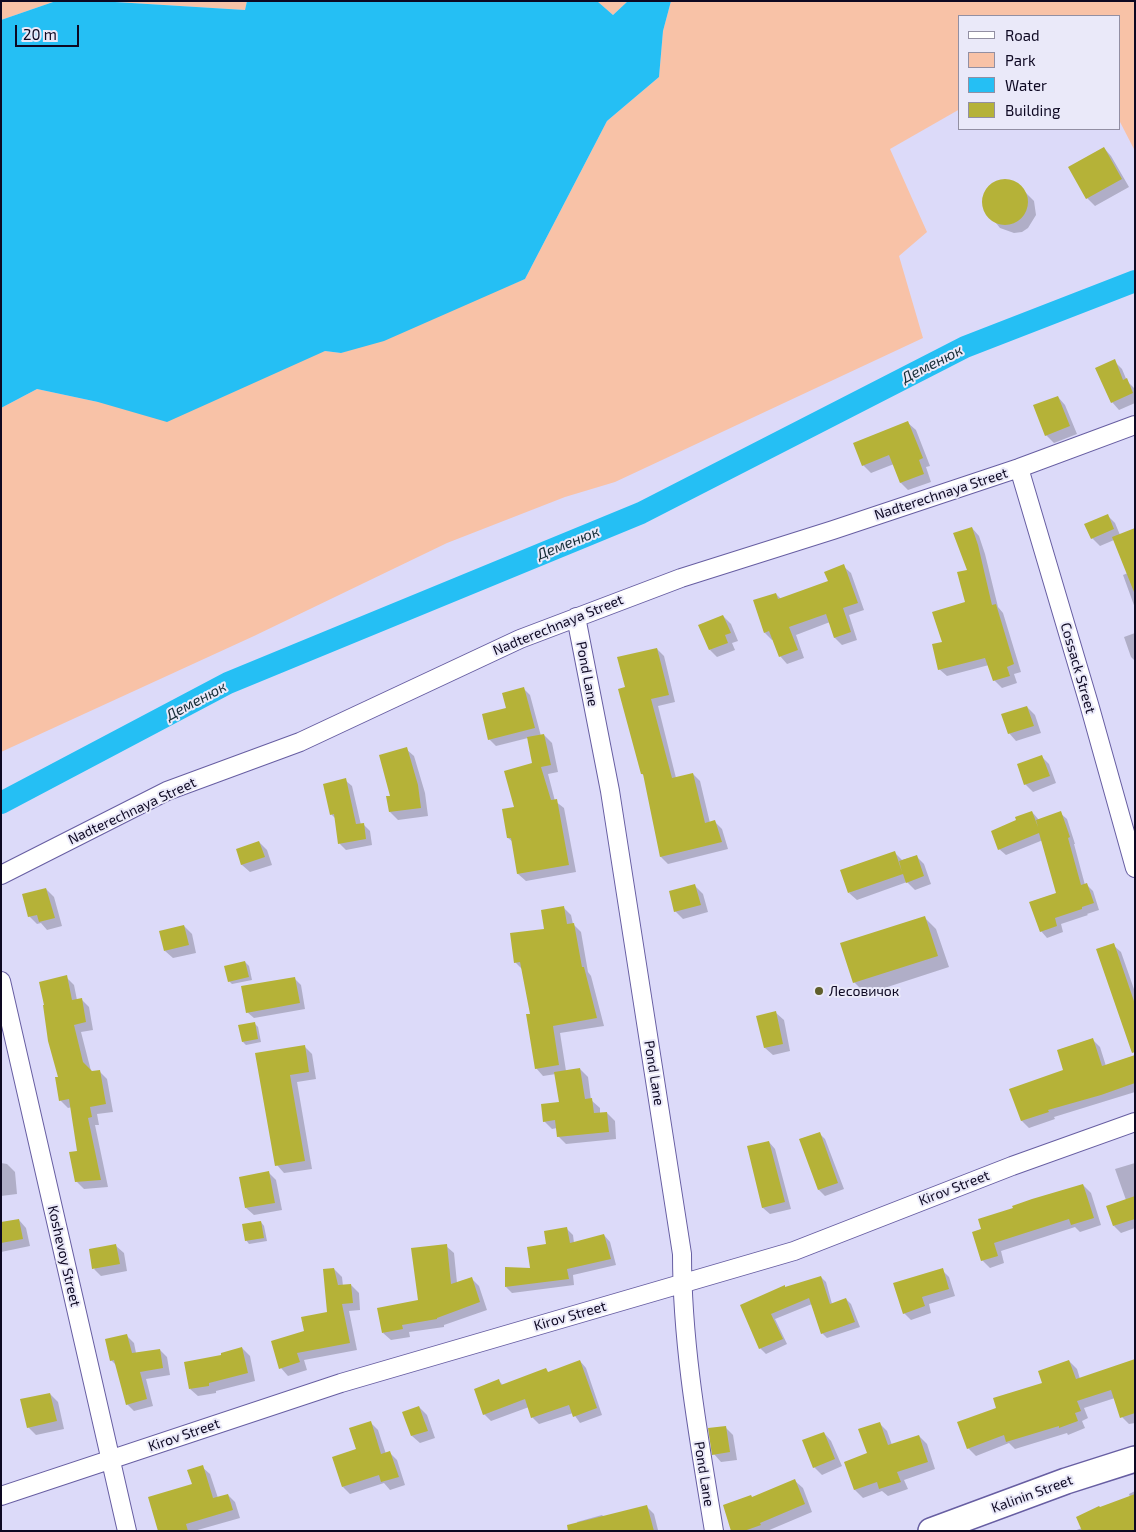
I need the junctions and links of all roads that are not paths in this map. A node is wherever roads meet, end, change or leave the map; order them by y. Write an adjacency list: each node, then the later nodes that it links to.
1 (1135, 425): 2 (street, Nadterechnaya Street)
2 (1018, 468): 3 (street, Nadterechnaya Street); 4 (street, Cossack Street)
3 (576, 617): 5 (street, Nadterechnaya Street); 8 (street, Pond Lane)
4 (1135, 868)
5 (1, 875)
6 (1, 981): 10 (street, Koshevoy Street)
7 (1135, 1122): 8 (street, Kirov Street)
8 (682, 1284): 10 (street, Kirov Street); 13 (street, Pond Lane)
9 (1135, 1459): 14 (street, Kalinin Street)
10 (110, 1460): 11 (street, Kirov Street); 12 (street, Koshevoy Street)
11 (1, 1496)
12 (128, 1531)
13 (714, 1531)
14 (931, 1531)

